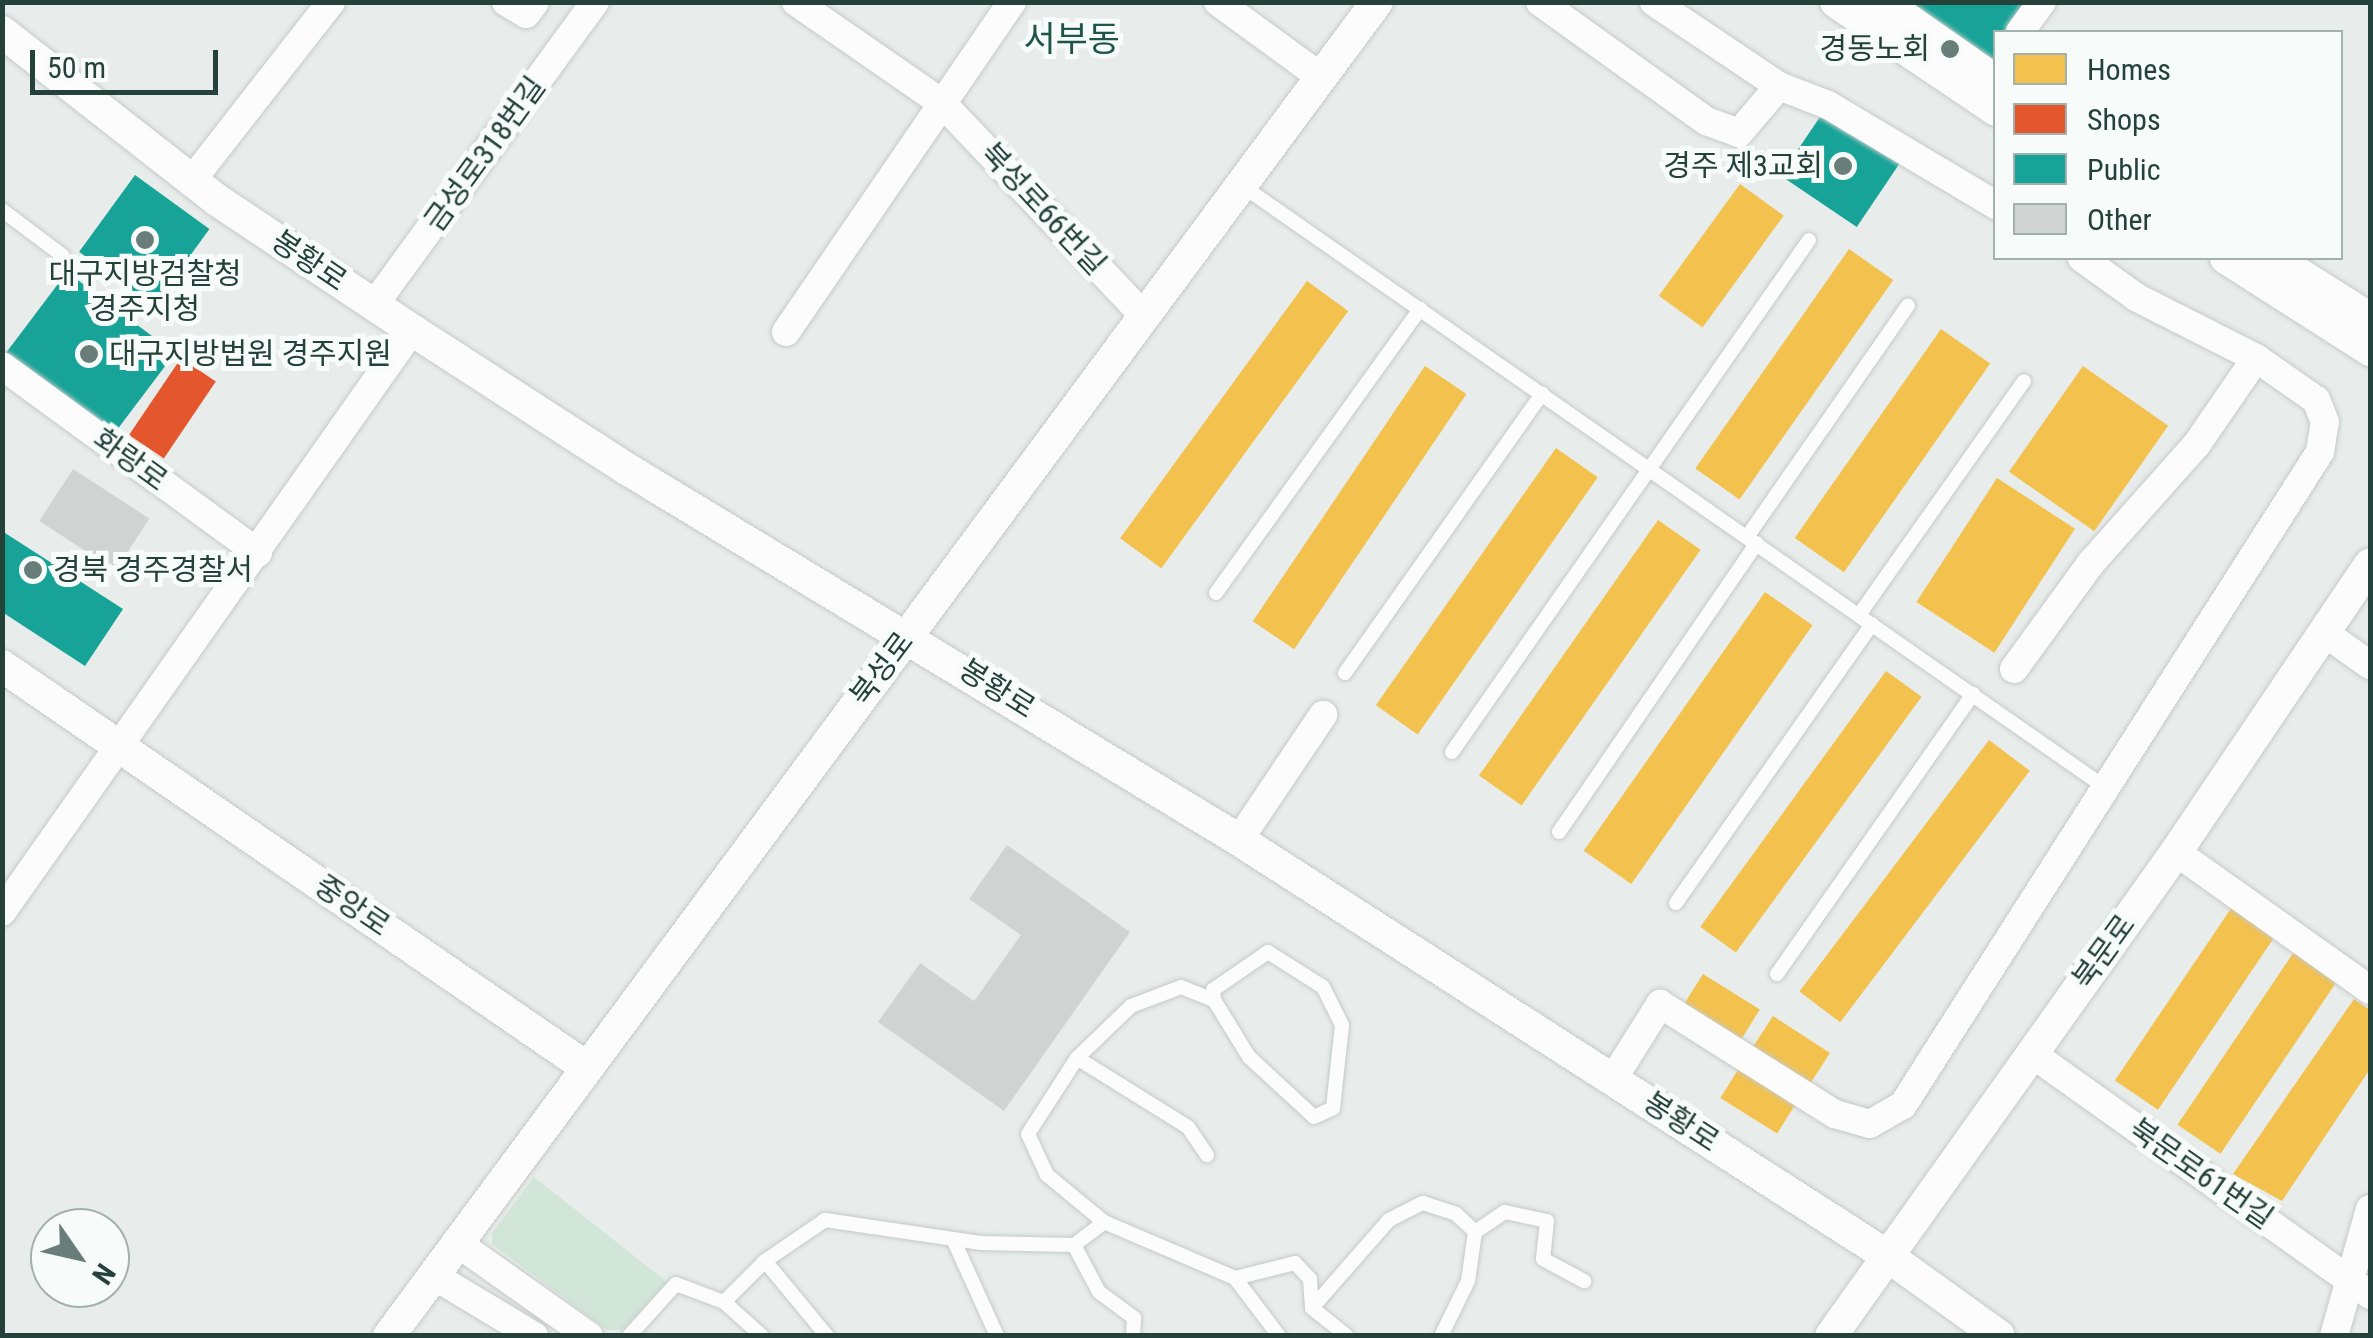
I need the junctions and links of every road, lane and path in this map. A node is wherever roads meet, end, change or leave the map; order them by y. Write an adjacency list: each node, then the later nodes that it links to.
1 (331, 2): 20 (street)
2 (506, 2): 3 (street)
3 (535, 2)
4 (595, 2): 29 (street, 금성로318번길)
5 (796, 2): 19 (street, 북성로66번길)
6 (1012, 2): 19 (street)
7 (1218, 2): 16 (street)
8 (1540, 2): 17 (street)
9 (1654, 2): 17 (street)
10 (1836, 2): 18 (street)
11 (1883, 2): 18 (street)
12 (2042, 2): 14 (street)
13 (1372, 4): 16 (street, 북성로)
14 (2021, 30)
15 (2, 32): 20 (street, 봉황로)
16 (1321, 77): 21 (street, 북성로)
17 (1778, 86): 22 (street)
18 (1990, 86)
19 (942, 103): 32 (street, 북성로66번길); 35 (street)
20 (192, 180): 29 (street, 봉황로)
21 (1241, 185): 31 (lane); 32 (street, 북성로)
22 (1993, 203)
23 (2, 210): 25 (lane)
24 (1808, 240): 41 (lane)
25 (63, 256)
26 (2085, 260): 37 (street)
27 (2229, 260): 36 (street)
28 (2277, 260): 33 (street)
29 (374, 305): 34 (street, 봉황로)
30 (1908, 305): 42 (lane)
31 (1420, 309): 40 (lane); 45 (lane)
32 (1144, 315): 47 (street, 북성로)
33 (2370, 318)
34 (412, 330): 43 (street); 47 (street, 봉황로)
35 (786, 332)
36 (2370, 350)
37 (2256, 358): 51 (street); 57 (street)
38 (2, 366): 43 (street, 화랑로)
39 (2024, 381): 46 (lane)
40 (1542, 394): 41 (lane); 52 (lane)
41 (1648, 468): 42 (lane); 56 (lane)
42 (1752, 540): 46 (lane); 58 (lane)
43 (258, 553): 55 (street)
44 (2370, 564): 48 (street, 북문로)
45 (1216, 592)
46 (1866, 619): 53 (lane); 61 (lane)
47 (908, 634): 59 (street, 봉황로); 68 (street, 북성로)
48 (2326, 634): 49 (street); 60 (street, 북문로)
49 (2370, 665)
50 (4, 669): 55 (street, 중앙로)
51 (2014, 669)
52 (1345, 673)
53 (1974, 694): 57 (lane); 63 (lane)
54 (1323, 715): 59 (street)
55 (120, 747): 62 (street); 68 (street, 중앙로)
56 (1452, 752)
57 (2106, 788): 69 (street)
58 (1559, 832)
59 (1240, 840): 69 (street, 봉황로)
60 (2176, 852): 64 (street); 66 (street, 북문로)
61 (1676, 903)
62 (2, 912)
63 (1777, 974)
64 (2370, 990)
65 (1214, 1000): 65 (lane); 67 (lane)
66 (2031, 1054): 77 (street, 북문로); 82 (street, 북문로61번길)
67 (1078, 1058): 70 (lane); 72 (lane)
68 (583, 1066): 75 (street, 북성로)
69 (1613, 1078): 77 (street, 봉황로)
70 (1207, 1155)
71 (2370, 1209): 82 (street)
72 (1104, 1222): 76 (lane); 79 (lane)
73 (1475, 1232): 80 (lane); 84 (lane); 95 (lane)
74 (953, 1239): 76 (lane); 78 (lane); 92 (lane)
75 (456, 1242): 81 (street, 북성로); 88 (street)
76 (1074, 1245): 93 (lane)
77 (1888, 1257): 96 (street, 북문로); 97 (street, 봉황로)
78 (765, 1260): 83 (lane); 91 (lane)
79 (1234, 1278): 84 (lane); 94 (lane)
80 (1584, 1281)
81 (424, 1287): 86 (street, 북성로); 87 (street)
82 (2360, 1287): 98 (street)
83 (724, 1302): 89 (lane); 90 (lane)
84 (1312, 1308): 85 (lane)
85 (1345, 1334)
86 (389, 1336)
87 (534, 1336)
88 (589, 1336)
89 (629, 1336)
90 (762, 1336)
91 (828, 1336)
92 (996, 1336)
93 (1134, 1336)
94 (1278, 1336)
95 (1441, 1336)
96 (1831, 1336)
97 (1998, 1336)
98 (2334, 1336)

